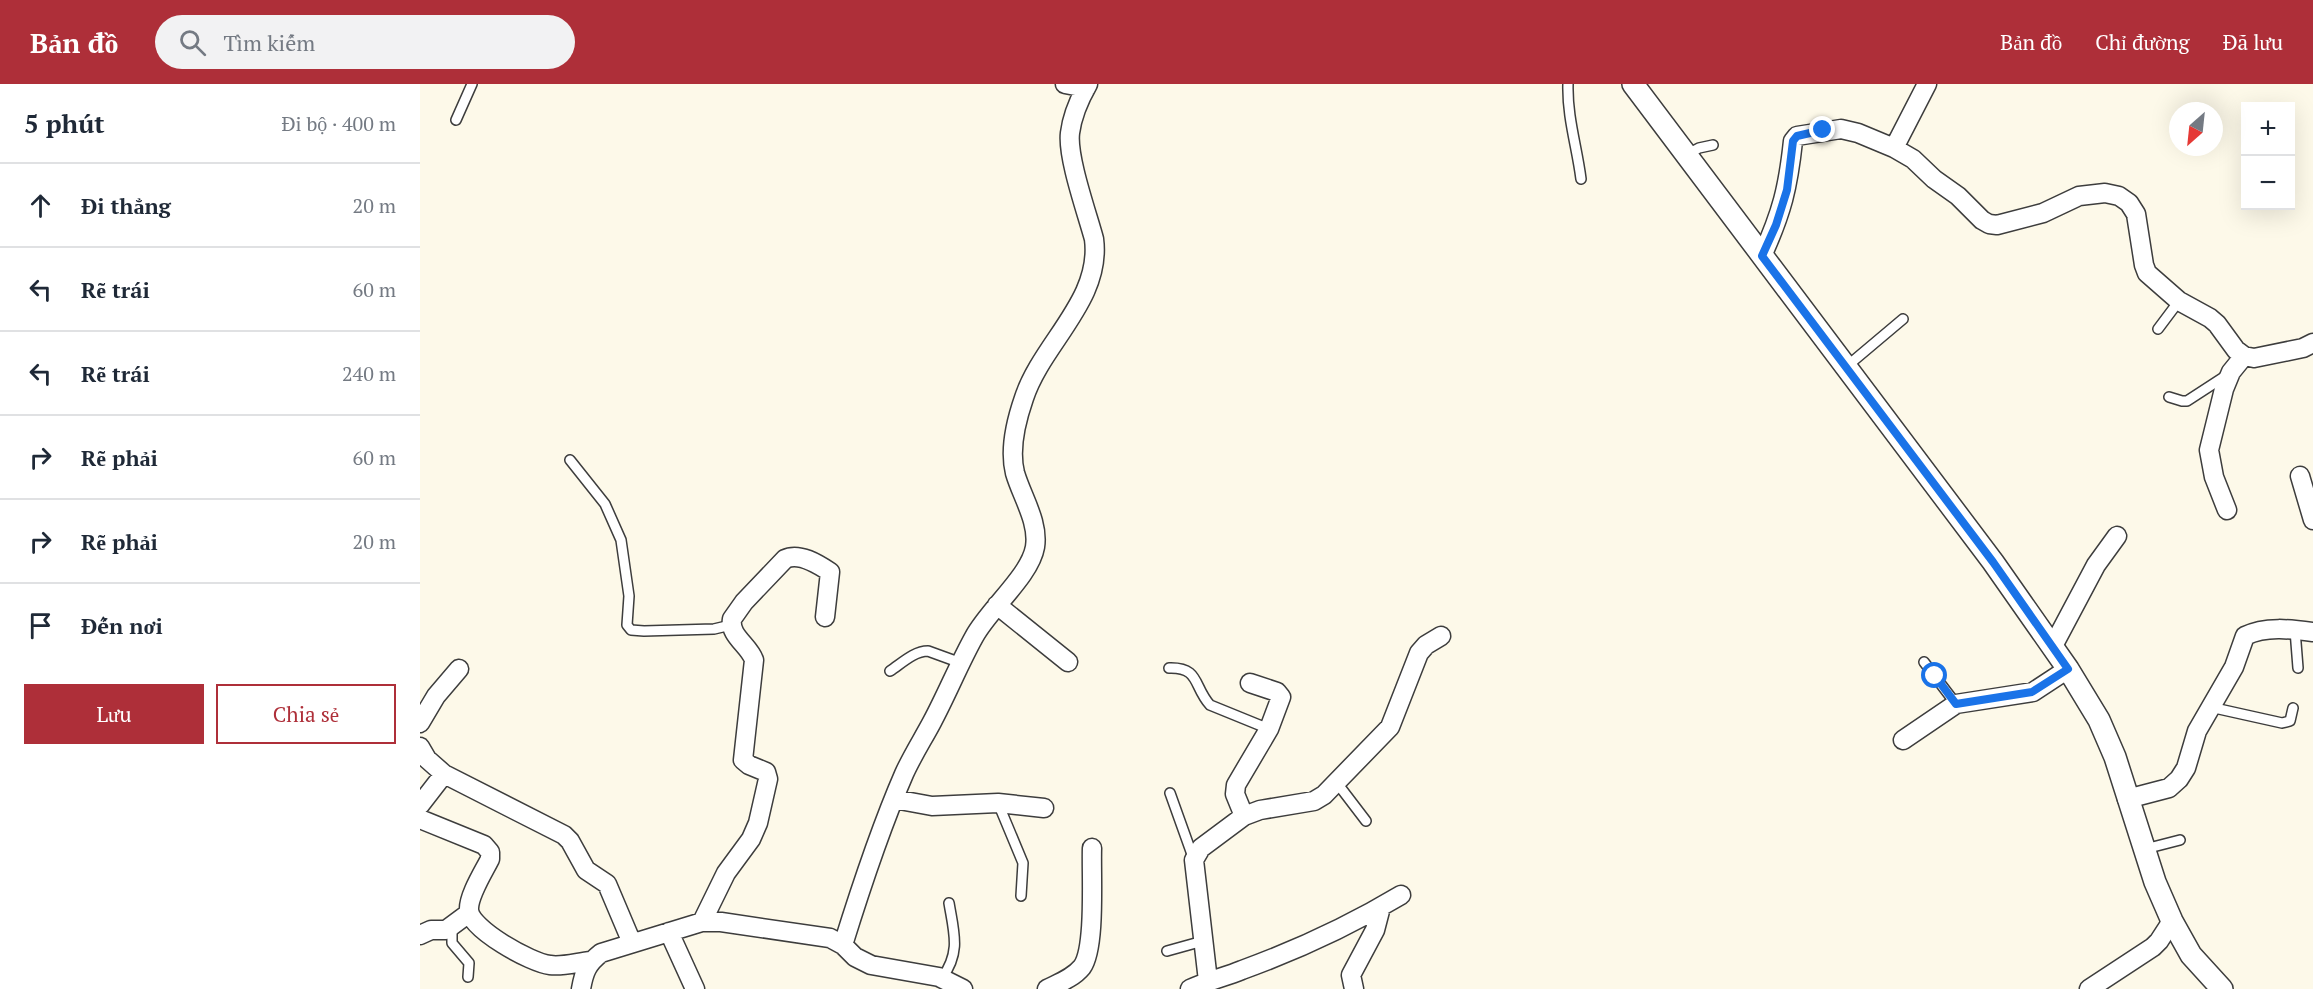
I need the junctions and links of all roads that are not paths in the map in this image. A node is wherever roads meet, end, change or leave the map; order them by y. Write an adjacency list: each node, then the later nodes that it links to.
1 (472, 84): 7 (lane)
2 (1065, 84): 6 (street)
3 (1568, 84): 11 (lane)
4 (1633, 84): 10 (street)
5 (1927, 84): 9 (street)
6 (1087, 86): 26 (street)
7 (456, 120)
8 (1713, 145): 10 (lane)
9 (1894, 148): 12 (street); 13 (street)
10 (1686, 154): 12 (street)
11 (1581, 179)
12 (1762, 256): 18 (street)
13 (2179, 301): 15 (lane); 17 (street)
14 (1903, 319): 18 (lane)
15 (2157, 329)
16 (2313, 343): 17 (street)
17 (2244, 356): 19 (street)
18 (1846, 367): 31 (street)
19 (2231, 372): 20 (lane); 23 (street)
20 (2169, 397)
21 (570, 460): 28 (lane)
22 (2300, 476): 24 (street)
23 (2228, 510)
24 (2313, 520)
25 (2117, 536): 31 (street)
26 (997, 605): 32 (street); 34 (street)
27 (825, 617): 28 (street)
28 (731, 625): 69 (street)
29 (2304, 631): 36 (lane); 42 (street)
30 (1441, 636): 49 (street)
31 (2053, 646): 38 (street)
32 (1068, 662)
33 (1924, 662): 41 (lane)
34 (961, 663): 39 (lane); 52 (street)
35 (1169, 668): 45 (lane)
36 (2298, 668)
37 (459, 669): 44 (street)
38 (2068, 669): 41 (street); 51 (street)
39 (890, 671)
40 (1250, 683): 45 (street)
41 (1956, 704): 46 (street)
42 (2210, 707): 43 (lane); 51 (street)
43 (2293, 708)
44 (420, 723)
45 (1269, 729): 56 (street)
46 (1903, 740)
47 (420, 747): 48 (street)
48 (444, 774): 54 (street); 74 (street)
49 (1337, 783): 56 (street); 58 (lane)
50 (1170, 793): 62 (lane)
51 (2127, 799): 61 (street)
52 (894, 800): 53 (street); 75 (street)
53 (998, 803): 55 (street); 64 (lane)
54 (420, 805)
55 (1044, 808)
56 (1244, 816): 62 (street)
57 (420, 819): 67 (street)
58 (1366, 821)
59 (2180, 840): 61 (lane)
60 (1092, 848): 84 (street)
61 (2144, 850): 68 (street)
62 (1194, 860): 73 (street)
63 (1401, 895): 66 (street)
64 (1021, 896)
65 (949, 903): 79 (lane)
66 (1381, 907): 80 (street); 86 (street)
67 (469, 913): 70 (street); 77 (street)
68 (2172, 921): 87 (street); 88 (street)
69 (702, 922): 71 (street); 75 (street)
70 (452, 927): 72 (street); 78 (lane)
71 (669, 932): 74 (street); 82 (street)
72 (420, 935)
73 (1203, 941): 76 (lane); 80 (street)
74 (632, 943): 77 (street)
75 (843, 945): 79 (street)
76 (1167, 951)
77 (591, 961): 81 (street)
78 (468, 977)
79 (942, 978): 83 (street)
80 (1208, 981): 85 (street)
81 (581, 989)
82 (695, 989)
83 (963, 989)
84 (1047, 989)
85 (1190, 989)
86 (1354, 989)
87 (2089, 989)
88 (2222, 989)

